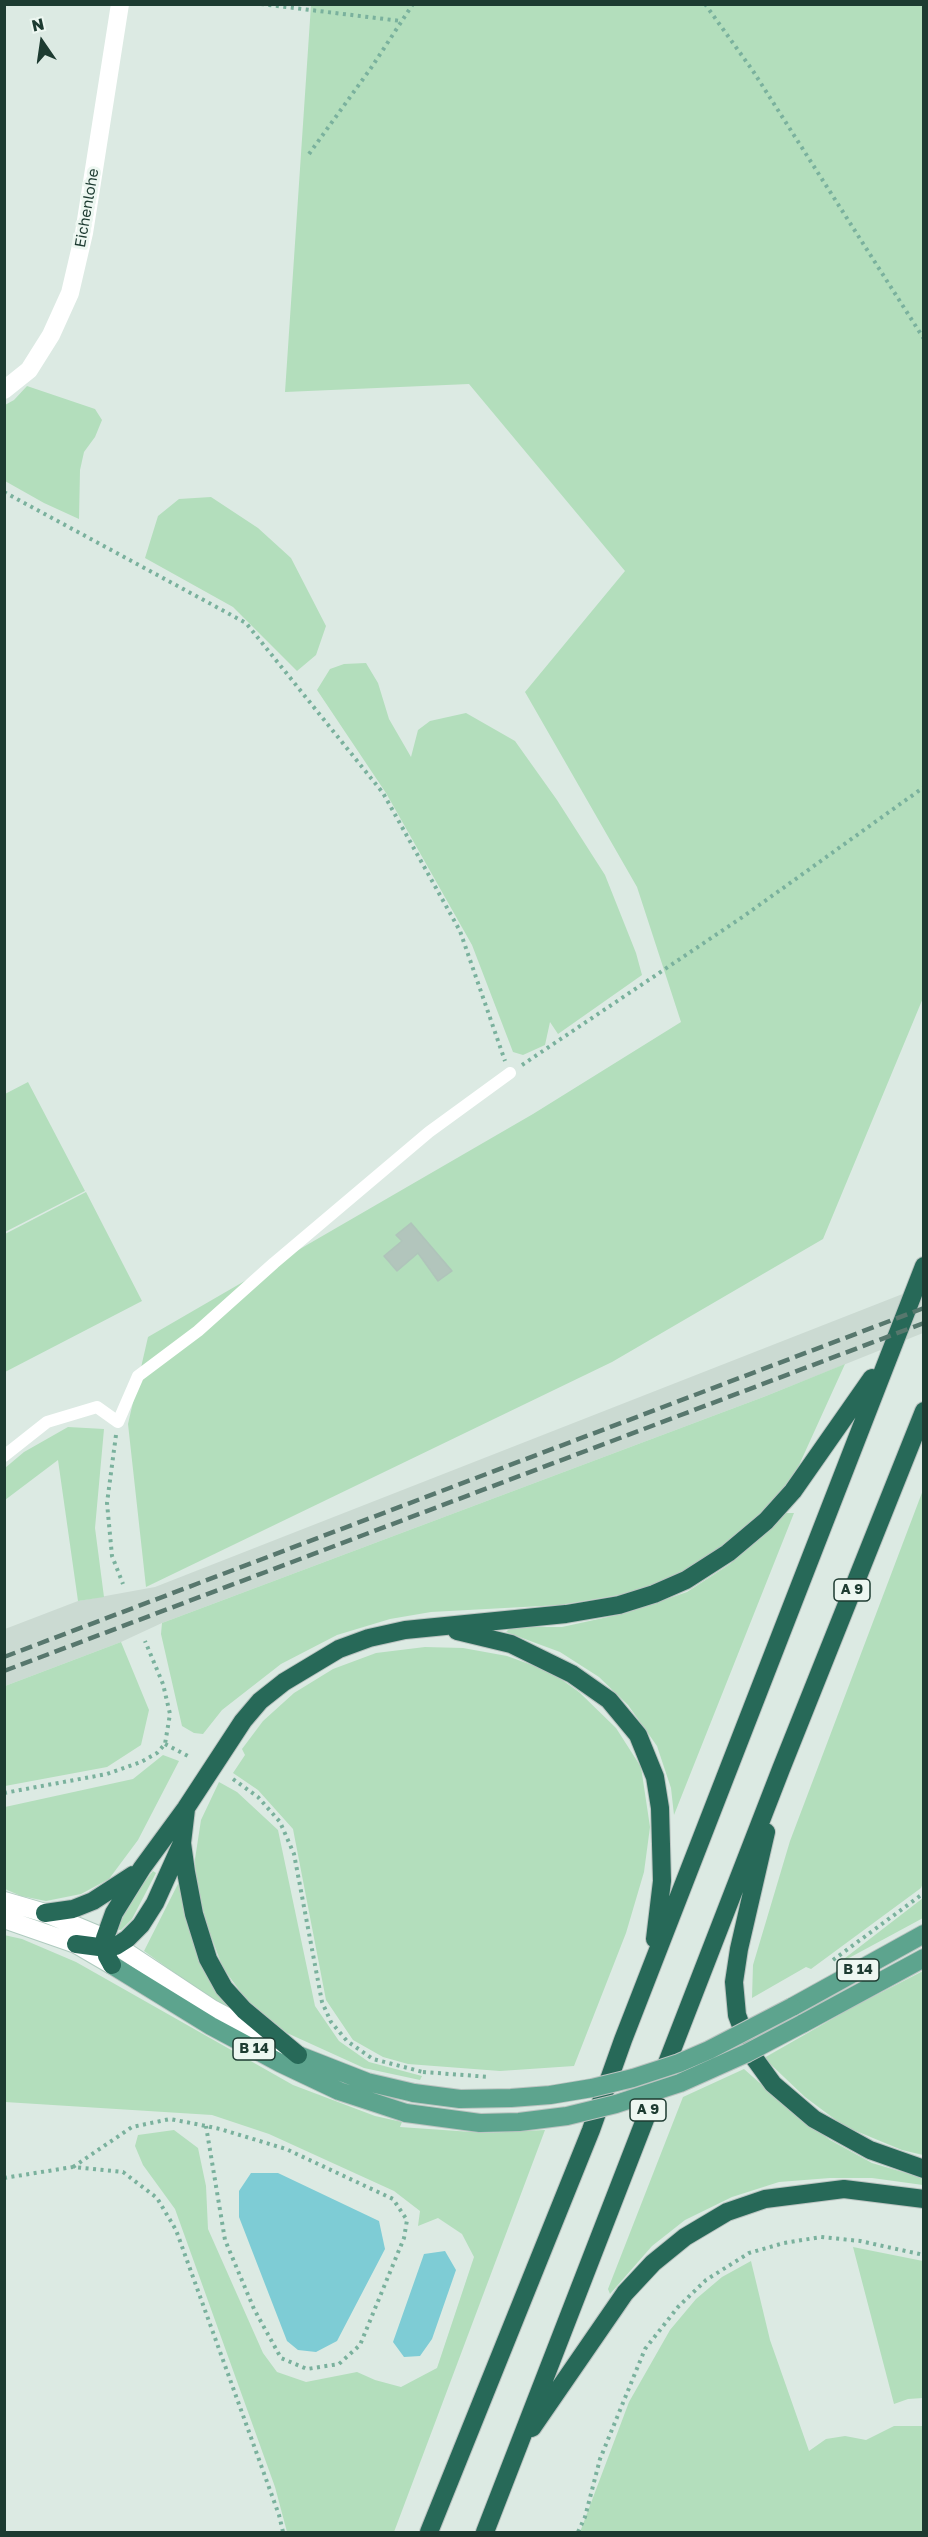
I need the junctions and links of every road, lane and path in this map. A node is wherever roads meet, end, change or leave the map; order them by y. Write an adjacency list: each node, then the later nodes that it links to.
1 (120, 4): 8 (main road, Eichenlohe)
2 (261, 4): 5 (path)
3 (413, 4): 5 (path)
4 (705, 4): 7 (path)
5 (401, 21): 6 (path)
6 (309, 154)
7 (924, 339)
8 (4, 390)
9 (4, 492): 11 (path)
10 (924, 787): 11 (path)
11 (510, 1074): 15 (lane)
12 (924, 1266): 13 (highway)
13 (892, 1346): 18 (highway); 38 (highway)
14 (924, 1411): 22 (highway, A 9)
15 (118, 1422): 16 (lane); 17 (path)
16 (4, 1456)
17 (123, 1584)
18 (437, 1627): 25 (highway); 38 (highway)
19 (145, 1641): 20 (path)
20 (165, 1744): 21 (path); 24 (path)
21 (188, 1756)
22 (781, 1769): 43 (highway); 47 (highway, A 9)
23 (233, 1779): 40 (path, bridge)
24 (4, 1793)
25 (186, 1808): 26 (highway); 27 (highway)
26 (182, 1843): 34 (highway); 39 (highway)
27 (142, 1868): 30 (highway); 34 (highway)
28 (924, 1893): 36 (path)
29 (4, 1901): 30 (main road)
30 (45, 1913): 34 (main road)
31 (4, 1919): 33 (main road)
32 (924, 1934): 39 (main road, B 14, bridge)
33 (76, 1944): 34 (highway); 37 (main road)
34 (109, 1944): 37 (highway); 39 (main road)
35 (924, 1958): 37 (main road, B 14, bridge)
36 (828, 1964)
37 (112, 1965)
38 (651, 1968): 49 (highway)
39 (298, 2055)
40 (497, 2078)
41 (206, 2126): 41 (path); 42 (path)
42 (73, 2167): 44 (path); 48 (path)
43 (924, 2169)
44 (4, 2178)
45 (924, 2199): 47 (highway)
46 (924, 2255): 51 (path)
47 (516, 2451): 50 (highway, A 9)
48 (282, 2532)
49 (429, 2532)
50 (484, 2532)
51 (578, 2532)

